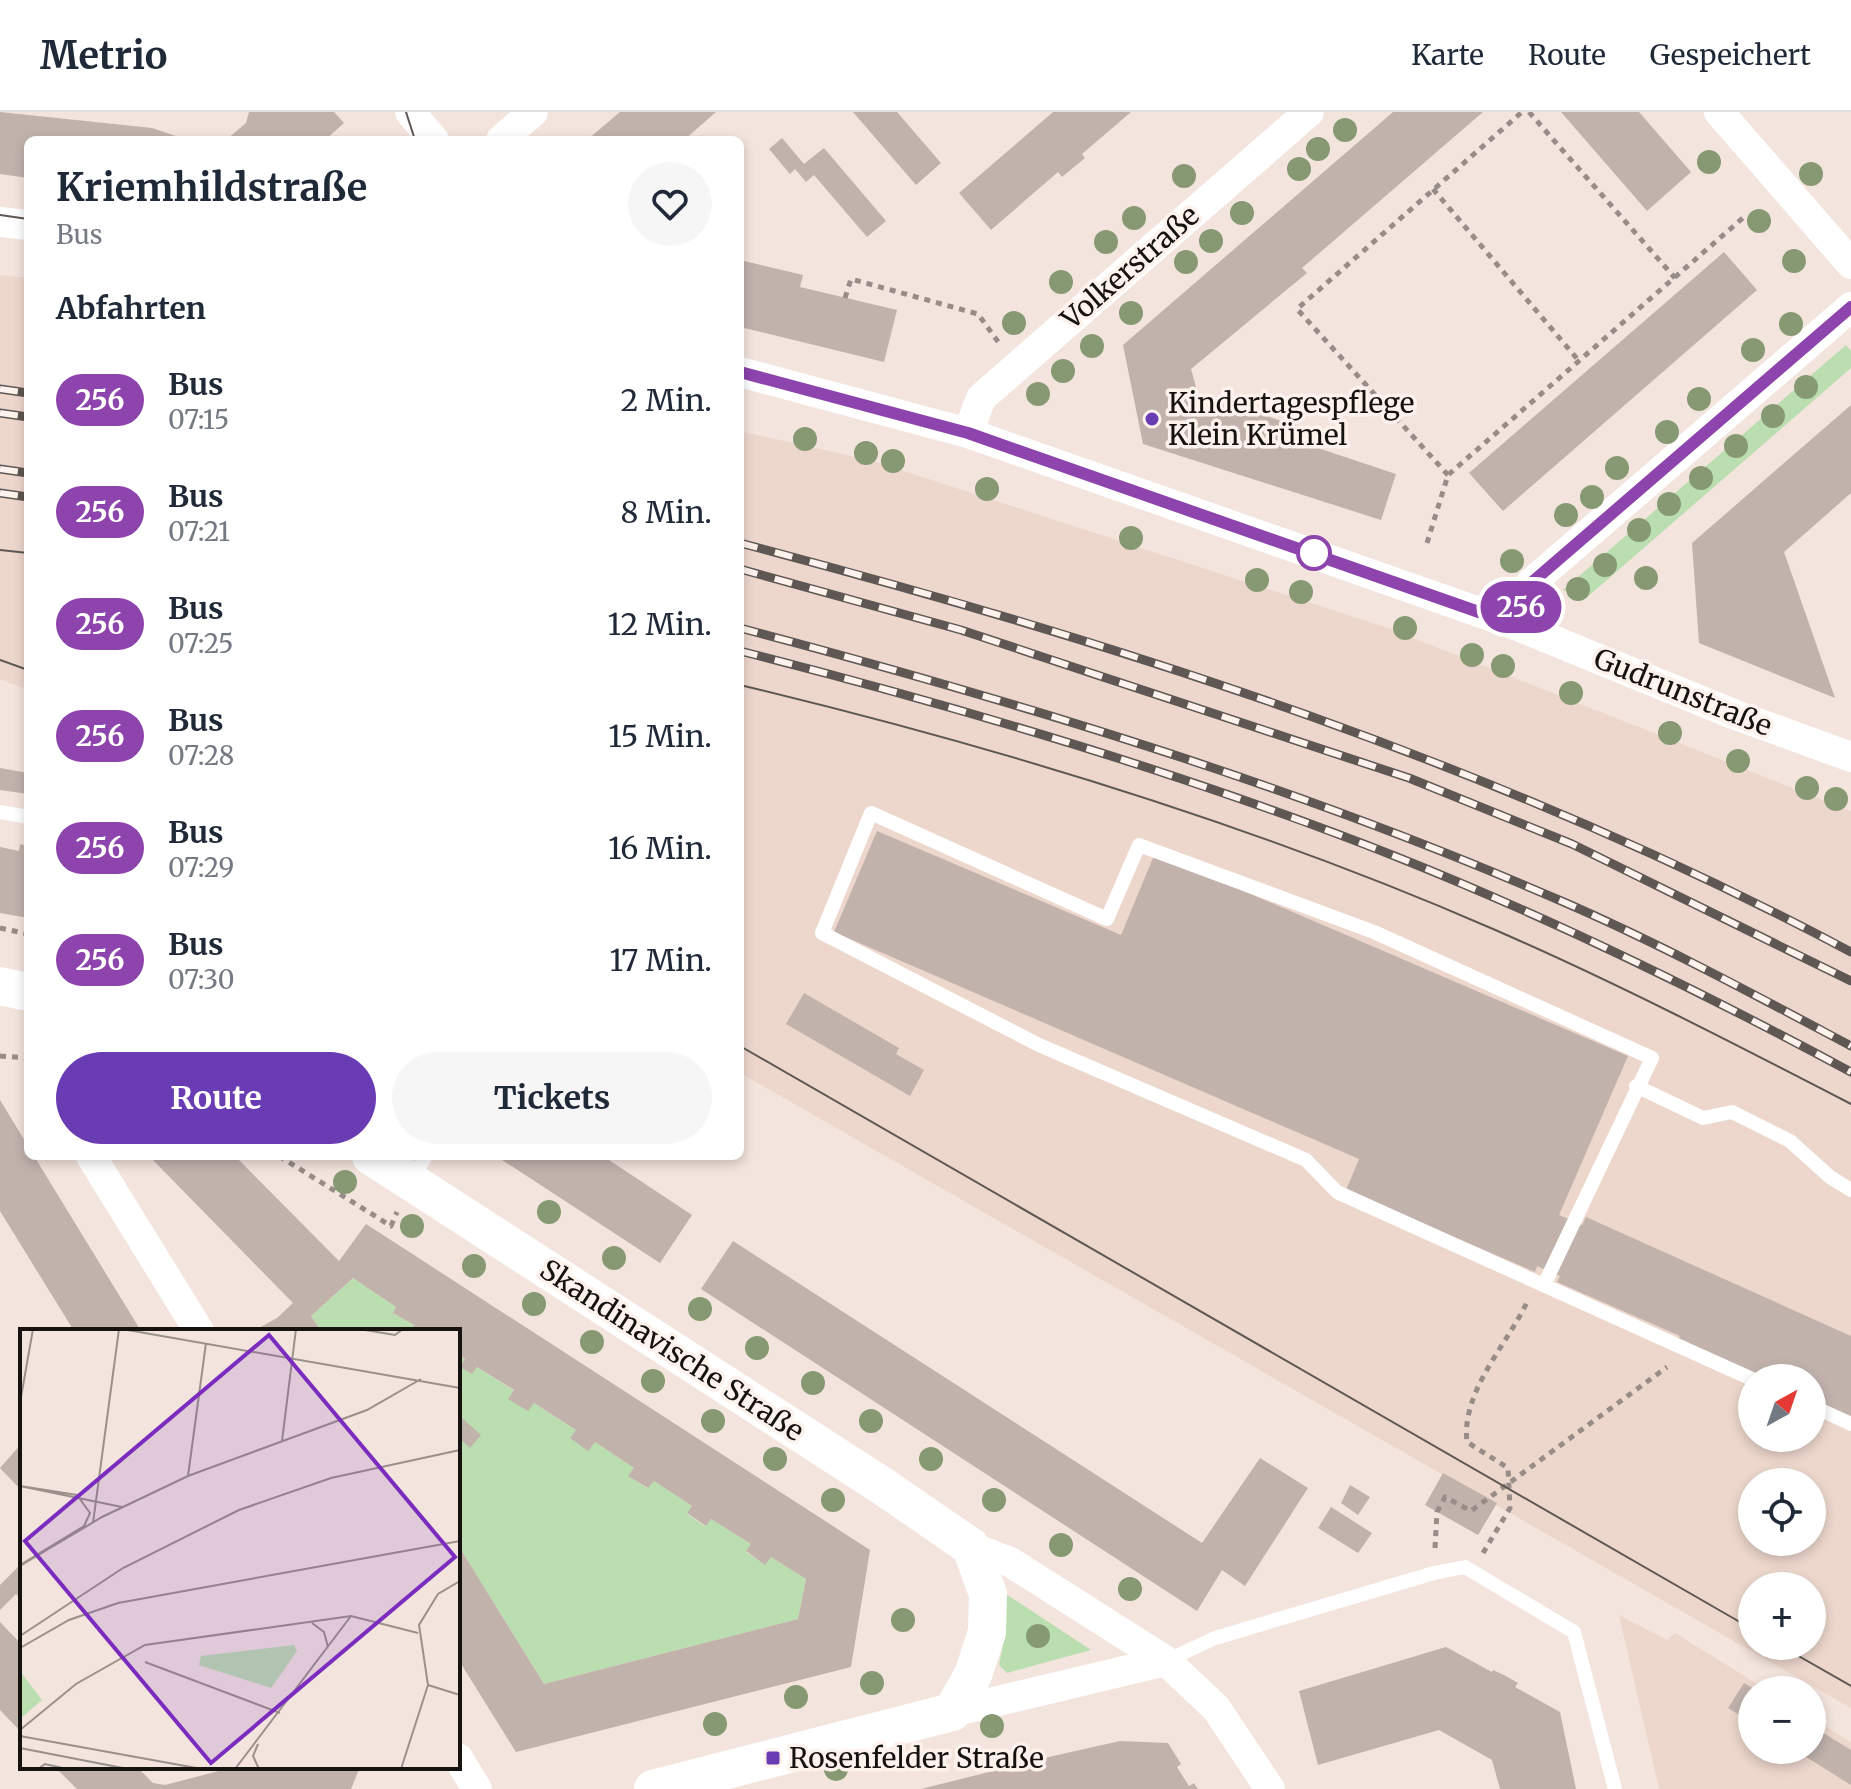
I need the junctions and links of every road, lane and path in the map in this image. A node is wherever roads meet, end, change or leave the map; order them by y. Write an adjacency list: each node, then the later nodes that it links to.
1 (410, 112): 7 (street)
2 (533, 112): 8 (street)
3 (1309, 112): 18 (street, Volkerstraße)
4 (1522, 112): 9 (path)
5 (1529, 112): 14 (path)
6 (1719, 112): 13 (street)
7 (431, 136)
8 (506, 136)
9 (1433, 189): 17 (path); 21 (path)
10 (1744, 217): 14 (path)
11 (0, 222): 12 (street)
12 (24, 225)
13 (1851, 264)
14 (1675, 278): 17 (path)
15 (845, 298): 18 (path)
16 (1851, 307): 23 (street)
17 (1579, 361): 21 (path)
18 (1016, 366): 20 (street, Volkerstraße)
19 (744, 373): 20 (street, Gudrunstraße)
20 (968, 433): 23 (street, Gudrunstraße)
21 (1448, 475): 22 (path)
22 (1427, 543)
23 (1513, 624): 24 (street, Gudrunstraße)
24 (1851, 757)
25 (0, 812): 26 (lane)
26 (24, 816)
27 (0, 928): 28 (path)
28 (24, 933)
29 (0, 986): 30 (street)
30 (24, 991)
31 (0, 1056): 32 (path)
32 (24, 1058)
33 (1636, 1086): 38 (lane); 39 (lane); 39 (lane)
34 (93, 1160): 40 (street)
35 (285, 1160): 37 (path)
36 (385, 1160): 37 (street, Skandinavische Straße)
37 (418, 1169): 45 (street, Skandinavische Straße)
38 (1851, 1190)
39 (1540, 1283): 42 (lane); 46 (path)
40 (198, 1329)
41 (1670, 1365): 47 (path)
42 (1738, 1373)
43 (1826, 1412): 44 (lane)
44 (1851, 1424)
45 (971, 1547): 48 (street, Skandinavische Straße); 49 (street)
46 (1473, 1571): 47 (lane); 54 (lane)
47 (1434, 1573): 48 (lane)
48 (1166, 1661): 49 (street); 53 (street, Skandinavische Straße)
49 (952, 1712): 52 (street)
50 (460, 1761): 51 (street)
51 (477, 1789)
52 (653, 1789)
53 (1270, 1789)
54 (1615, 1789)

